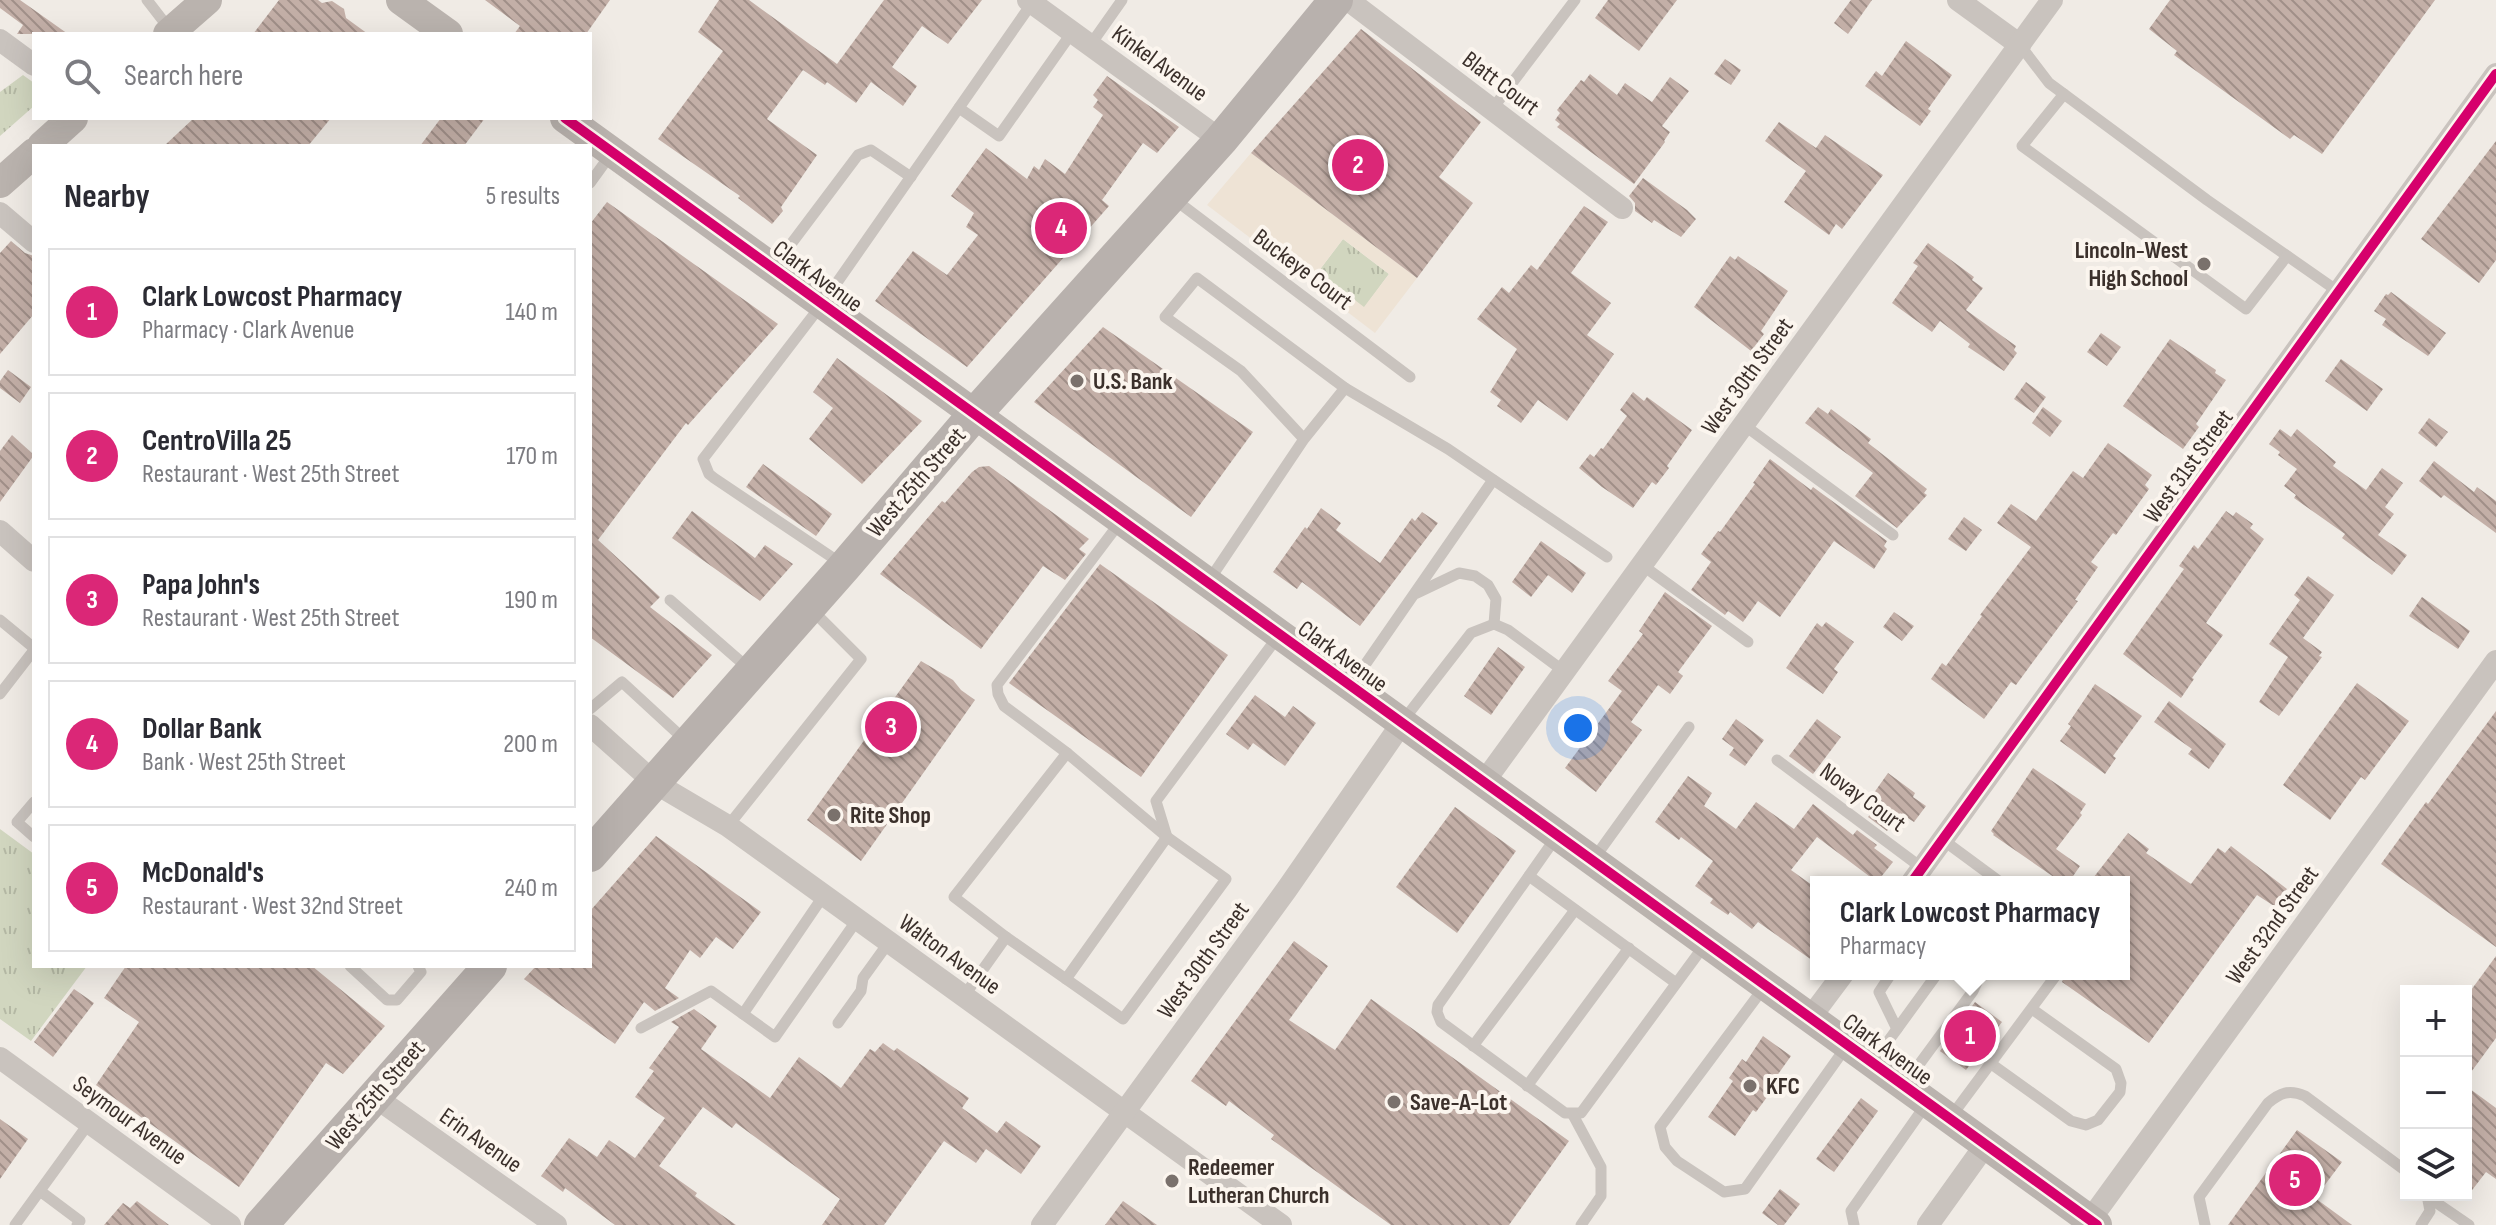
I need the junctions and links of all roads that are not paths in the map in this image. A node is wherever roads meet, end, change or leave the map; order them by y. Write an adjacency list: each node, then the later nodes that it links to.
1 (147, 0): 11 (lane)
2 (207, 0): 12 (street)
3 (401, 0): 13 (street)
4 (1122, 0): 14 (lane)
5 (1336, 0): 24 (main road, West 25th Street)
6 (1348, 0): 21 (street, Blatt Court)
7 (1575, 0): 21 (lane)
8 (1958, 0): 16 (street)
9 (2052, 0): 16 (street, West 30th Street)
10 (1030, 1): 14 (street, Kinkel Avenue); 20 (lane)
11 (169, 32)
12 (171, 32)
13 (445, 32)
14 (1082, 38): 20 (lane); 24 (street, Kinkel Avenue)
15 (0, 40): 17 (street)
16 (2020, 45): 19 (lane); 42 (street, West 30th Street)
17 (32, 64)
18 (2496, 74): 37 (street, West 31st Street)
19 (2064, 94): 35 (lane); 35 (lane)
20 (959, 108): 28 (lane)
21 (1493, 108): 32 (street, Blatt Court)
22 (71, 120): 25 (street)
23 (568, 120): 26 (street, Clark Avenue)
24 (1221, 140): 31 (main road, West 25th Street)
25 (44, 144)
26 (613, 152): 29 (lane); 36 (street, Clark Avenue)
27 (32, 155): 30 (street)
28 (911, 177): 36 (lane); 38 (lane)
29 (592, 180)
30 (0, 183)
31 (1170, 197): 39 (lane, Buckeye Court); 41 (main road, West 25th Street)
32 (1622, 208)
33 (0, 213): 34 (street)
34 (32, 240)
35 (2287, 256): 37 (lane)
36 (773, 268): 38 (street, Clark Avenue)
37 (2339, 292): 81 (street, West 31st Street)
38 (822, 304): 41 (street, Clark Avenue); 51 (lane)
39 (1410, 377)
40 (1345, 388): 43 (lane); 43 (lane); 44 (lane)
41 (974, 415): 45 (street, Clark Avenue); 51 (main road, West 25th Street)
42 (1744, 425): 47 (lane); 50 (street, West 30th Street)
43 (1304, 439): 52 (lane)
44 (1493, 480): 48 (lane); 53 (lane)
45 (1121, 520): 52 (street, Clark Avenue); 72 (lane)
46 (1, 535): 49 (street)
47 (1893, 535)
48 (1607, 557)
49 (32, 559)
50 (1642, 565): 59 (lane); 64 (street, West 30th Street)
51 (845, 566): 55 (main road, West 25th Street)
52 (1207, 583): 58 (street, Clark Avenue)
53 (1414, 595): 57 (lane); 65 (lane)
54 (670, 600): 63 (lane)
55 (808, 607): 63 (main road, West 25th Street); 77 (lane)
56 (0, 620): 60 (lane)
57 (1494, 624): 64 (lane); 68 (lane)
58 (1280, 635): 65 (street, Clark Avenue); 80 (lane)
59 (1748, 642)
60 (32, 647)
61 (32, 652): 66 (lane)
62 (2496, 661): 128 (street, West 32nd Street)
63 (752, 671): 71 (main road, West 25th Street)
64 (1565, 672): 74 (street, West 30th Street)
65 (1350, 686): 68 (street, Clark Avenue)
66 (0, 694)
67 (592, 707): 71 (lane)
68 (1402, 723): 74 (street, Clark Avenue); 120 (street, West 30th Street)
69 (592, 727): 75 (street, Walton Avenue)
70 (1689, 727): 83 (lane)
71 (689, 744): 75 (main road, West 25th Street)
72 (1067, 753): 80 (lane); 90 (lane)
73 (1777, 760): 84 (lane, Novay Court)
74 (1484, 782): 79 (street, Clark Avenue)
75 (655, 783): 77 (street, Walton Avenue); 82 (main road, West 25th Street)
76 (32, 804): 78 (lane)
77 (728, 826): 87 (street, Walton Avenue)
78 (32, 835)
79 (1557, 835): 83 (street, Clark Avenue); 85 (lane)
80 (1167, 837): 97 (lane); 97 (lane)
81 (1943, 840): 84 (street, West 31st Street); 86 (lane)
82 (592, 853)
83 (1593, 861): 92 (street, Clark Avenue)
84 (1917, 875)
85 (1529, 876): 88 (lane); 113 (lane)
86 (1992, 876)
87 (824, 895): 89 (street, Walton Avenue); 107 (lane)
88 (1575, 910): 93 (lane); 113 (lane)
89 (857, 920): 91 (street, Walton Avenue); 107 (lane)
90 (1006, 937): 97 (lane); 105 (lane)
91 (889, 942): 105 (street, Walton Avenue); 109 (lane)
92 (1706, 943): 103 (lane); 104 (street, Clark Avenue)
93 (1629, 948): 103 (lane); 117 (lane)
94 (352, 968): 95 (lane)
95 (419, 968)
96 (488, 968): 118 (main road, West 25th Street)
97 (1066, 979)
98 (1838, 980): 108 (street)
99 (1887, 980): 111 (lane)
100 (1933, 980): 111 (lane)
101 (1978, 980): 119 (lane)
102 (2053, 980): 106 (lane)
103 (1676, 983): 121 (lane)
104 (1765, 986): 108 (street, Clark Avenue); 112 (lane)
105 (964, 996): 120 (street, Walton Avenue)
106 (2032, 1009): 116 (lane); 116 (lane)
107 (743, 1014): 110 (lane)
108 (1810, 1018): 112 (street, Clark Avenue)
109 (838, 1023)
110 (641, 1028)
111 (1897, 1029): 115 (lane)
112 (1848, 1045): 115 (street, Clark Avenue)
113 (1473, 1046): 117 (lane)
114 (0, 1058): 122 (street, Seymour Avenue)
115 (1873, 1063): 119 (street, Clark Avenue)
116 (1990, 1063): 119 (lane)
117 (1527, 1086): 121 (lane)
118 (375, 1097): 132 (main road, West 25th Street); 133 (street, Erin Avenue)
119 (1927, 1102): 123 (street, Clark Avenue); 137 (lane)
120 (1124, 1114): 134 (street, West 30th Street); 135 (street, Walton Avenue)
121 (1573, 1115): 136 (lane)
122 (89, 1123): 125 (lane); 131 (street, Seymour Avenue)
123 (1986, 1144): 128 (street, Clark Avenue); 138 (street)
124 (2400, 1167): 139 (lane)
125 (40, 1191): 129 (lane); 130 (lane)
126 (2429, 1201): 140 (lane)
127 (2435, 1201): 141 (lane)
128 (2094, 1222)
129 (15, 1225)
130 (77, 1225)
131 (230, 1225)
132 (261, 1225)
133 (556, 1225)
134 (1042, 1225)
135 (1281, 1225)
136 (1581, 1225)
137 (1854, 1225)
138 (1928, 1225)
139 (2205, 1225)
140 (2421, 1225)
141 (2469, 1225)

